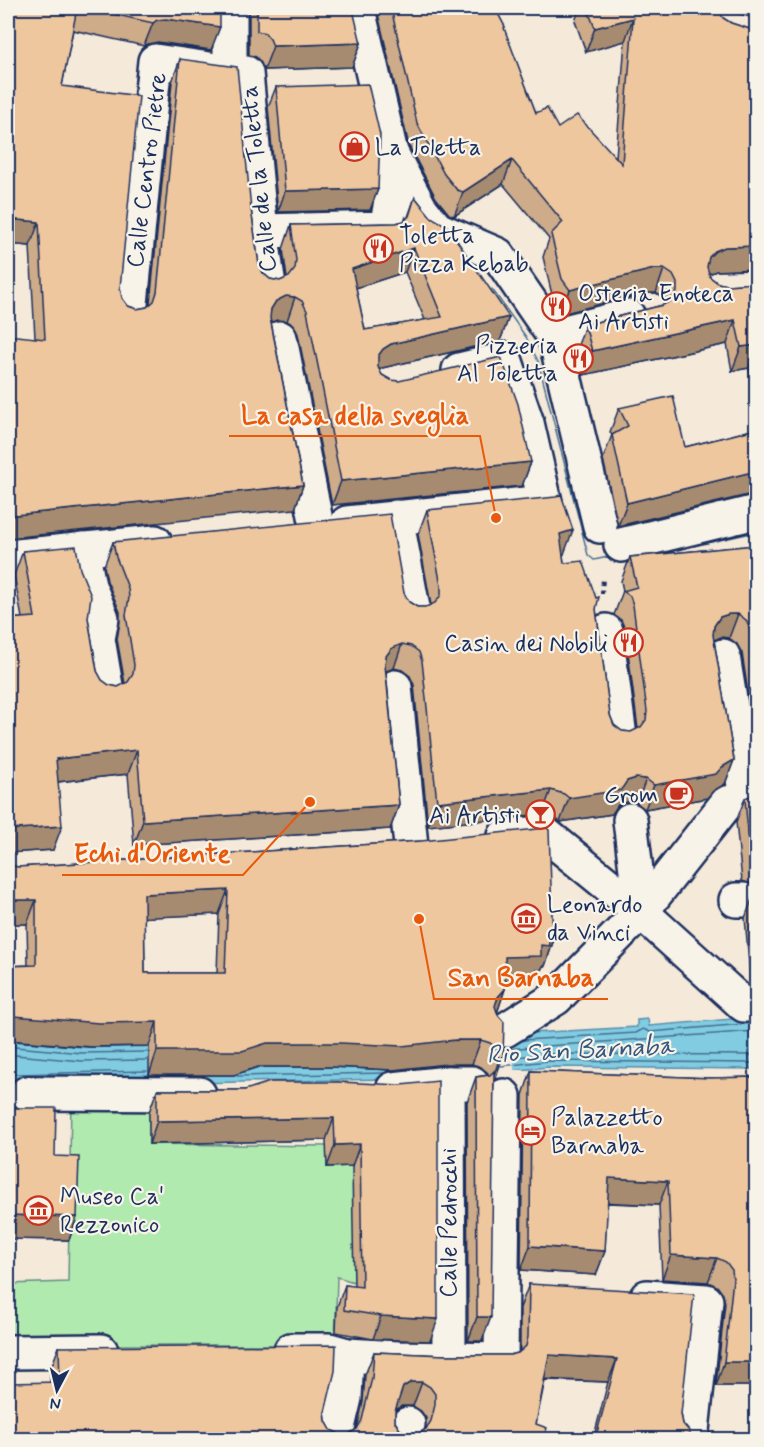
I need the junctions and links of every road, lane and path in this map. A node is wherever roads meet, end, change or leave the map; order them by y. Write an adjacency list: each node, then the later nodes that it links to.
1 (230, 8): 3 (street, Calle de la Toletta)
2 (312, 8): 4 (street)
3 (249, 80): 7 (street, Calle de la Toletta); 10 (street, Calle Centro Pietre)
4 (376, 85): 5 (street); 6 (street)
5 (341, 86)
6 (399, 214): 7 (street); 11 (street)
7 (261, 231): 8 (street, Calle de la Toletta)
8 (269, 286)
9 (650, 311): 11 (street)
10 (130, 314)
11 (553, 335): 14 (street)
12 (280, 338): 15 (street)
13 (430, 376): 15 (street)
14 (756, 512)
15 (396, 518): 19 (street)
16 (188, 539): 17 (street)
17 (82, 549): 18 (street); 23 (street)
18 (8, 557)
19 (414, 613)
20 (606, 631): 24 (street)
21 (723, 656): 25 (street)
22 (395, 687): 29 (street)
23 (107, 692)
24 (621, 737)
25 (743, 799): 31 (street)
26 (630, 819): 31 (street)
27 (478, 839): 31 (street)
28 (445, 842): 29 (street)
29 (411, 846): 30 (street)
30 (376, 848)
31 (641, 912): 32 (street); 33 (street)
32 (750, 1005)
33 (505, 1030)
34 (384, 1090): 45 (street, Calle Pedrocchi)
35 (27, 1093): 36 (street)
36 (225, 1094)
37 (504, 1096): 38 (street)
38 (502, 1288): 39 (street); 45 (street)
39 (536, 1290)
40 (615, 1295): 47 (street)
41 (259, 1350): 44 (street)
42 (129, 1351): 43 (street)
43 (8, 1352)
44 (347, 1355): 45 (street); 46 (street)
45 (449, 1356)
46 (335, 1440)
47 (691, 1440)

